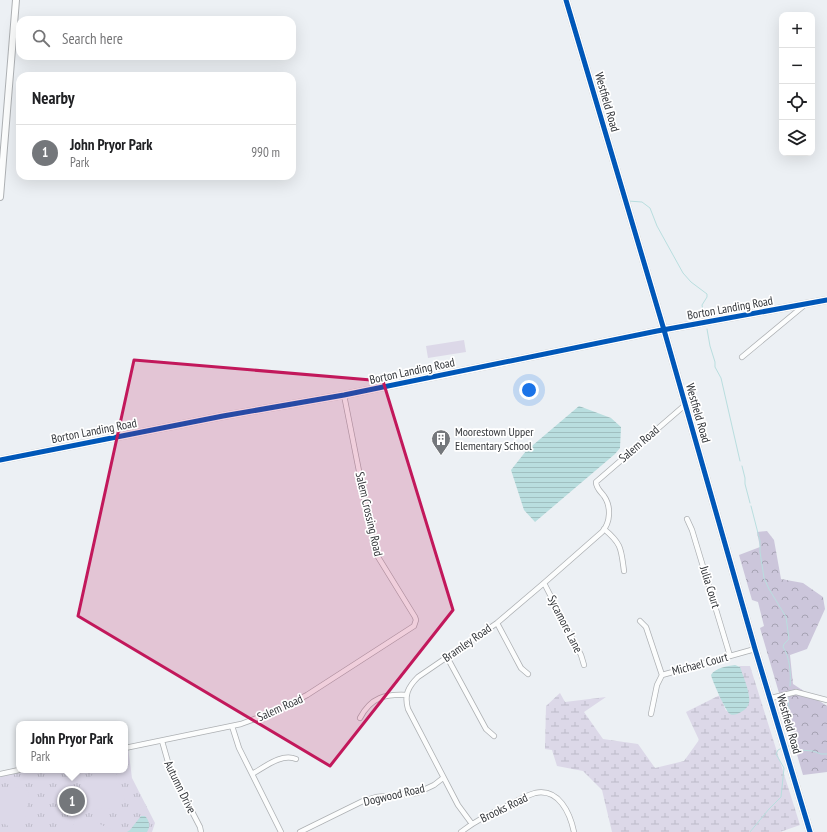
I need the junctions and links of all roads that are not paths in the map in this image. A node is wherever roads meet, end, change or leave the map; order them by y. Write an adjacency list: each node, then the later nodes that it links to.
1 (16, 0): 3 (main road)
2 (566, 0): 6 (street, Westfield Road)
3 (0, 197)
4 (827, 300): 5 (street, Borton Landing Road)
5 (807, 304): 6 (street, Borton Landing Road); 7 (street)
6 (664, 330): 8 (street, Borton Landing Road); 9 (street, Westfield Road)
7 (742, 357)
8 (344, 395): 10 (street, Borton Landing Road); 16 (street, Salem Crossing Road)
9 (685, 405): 12 (street, Salem Road); 18 (street, Westfield Road)
10 (0, 460)
11 (687, 519): 19 (street, Julia Court)
12 (604, 529): 13 (street); 14 (street, Bramley Road)
13 (624, 571)
14 (544, 583): 17 (street, Bramley Road); 21 (street, Sycamore Lane)
15 (640, 621): 23 (street)
16 (415, 623): 29 (street, Salem Road)
17 (497, 623): 20 (street, Bramley Road); 22 (street)
18 (755, 649): 19 (street, Michael Court); 25 (street, Westfield Road)
19 (730, 656): 23 (street, Michael Court)
20 (447, 657): 24 (street, Bramley Road); 30 (street)
21 (584, 665)
22 (528, 674)
23 (662, 674): 27 (street, Michael Court)
24 (407, 695): 28 (street); 37 (street)
25 (771, 698): 26 (street); 44 (street, Westfield Road)
26 (827, 700)
27 (651, 714)
28 (360, 718)
29 (232, 726): 31 (street, Salem Road); 36 (street)
30 (494, 736)
31 (162, 741): 32 (street, Salem Road); 39 (street, Autumn Drive)
32 (128, 747)
33 (296, 759): 36 (street)
34 (16, 771): 35 (street)
35 (0, 774)
36 (252, 774): 40 (street)
37 (444, 778): 38 (street); 41 (street, Dogwood Road)
38 (472, 824): 42 (street, Brooks Road); 43 (street, Brooks Road)
39 (202, 832)
40 (282, 832)
41 (300, 832)
42 (461, 832)
43 (574, 832)
44 (810, 832)

